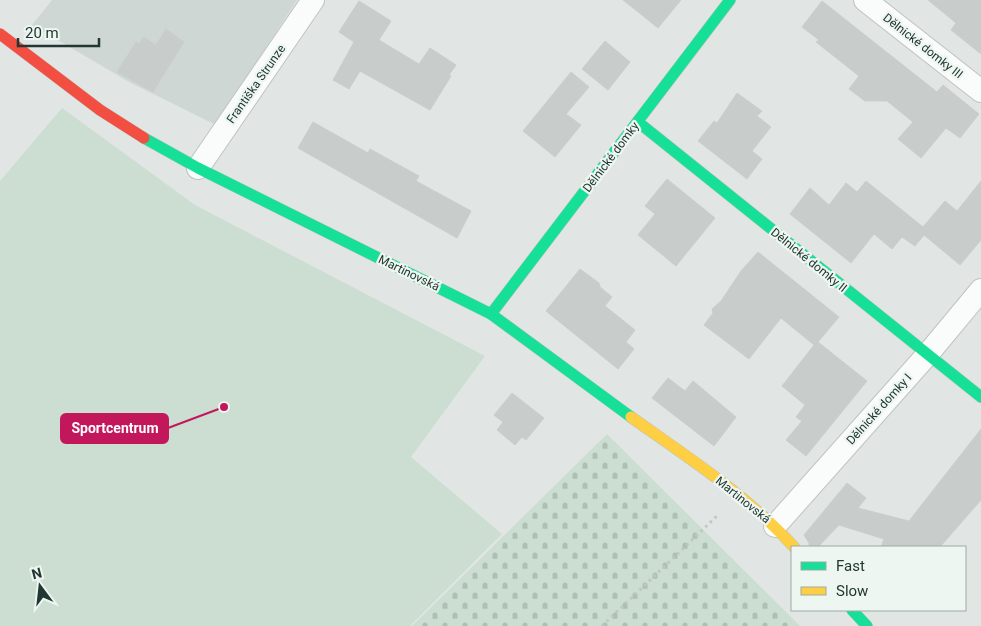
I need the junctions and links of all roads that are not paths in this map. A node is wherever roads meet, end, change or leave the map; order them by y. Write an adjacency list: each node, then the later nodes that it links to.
1 (313, 0): 7 (street, Františka Strunze)
2 (730, 0): 6 (street, Dělnické domky)
3 (865, 0): 5 (street, Dělnické domky III)
4 (0, 34): 7 (street, Martinovská)
5 (981, 91)
6 (638, 122): 9 (street, Dělnické domky); 10 (street, Dělnické domky II)
7 (198, 168): 9 (street, Martinovská)
8 (981, 290): 10 (street, Dělnické domky I)
9 (492, 314): 12 (street, Martinovská)
10 (927, 354): 11 (street, Dělnické domky II); 12 (street, Dělnické domky I)
11 (981, 397)
12 (775, 526): 13 (street, Martinovská)
13 (793, 546)
14 (853, 611): 15 (street)
15 (867, 626)

